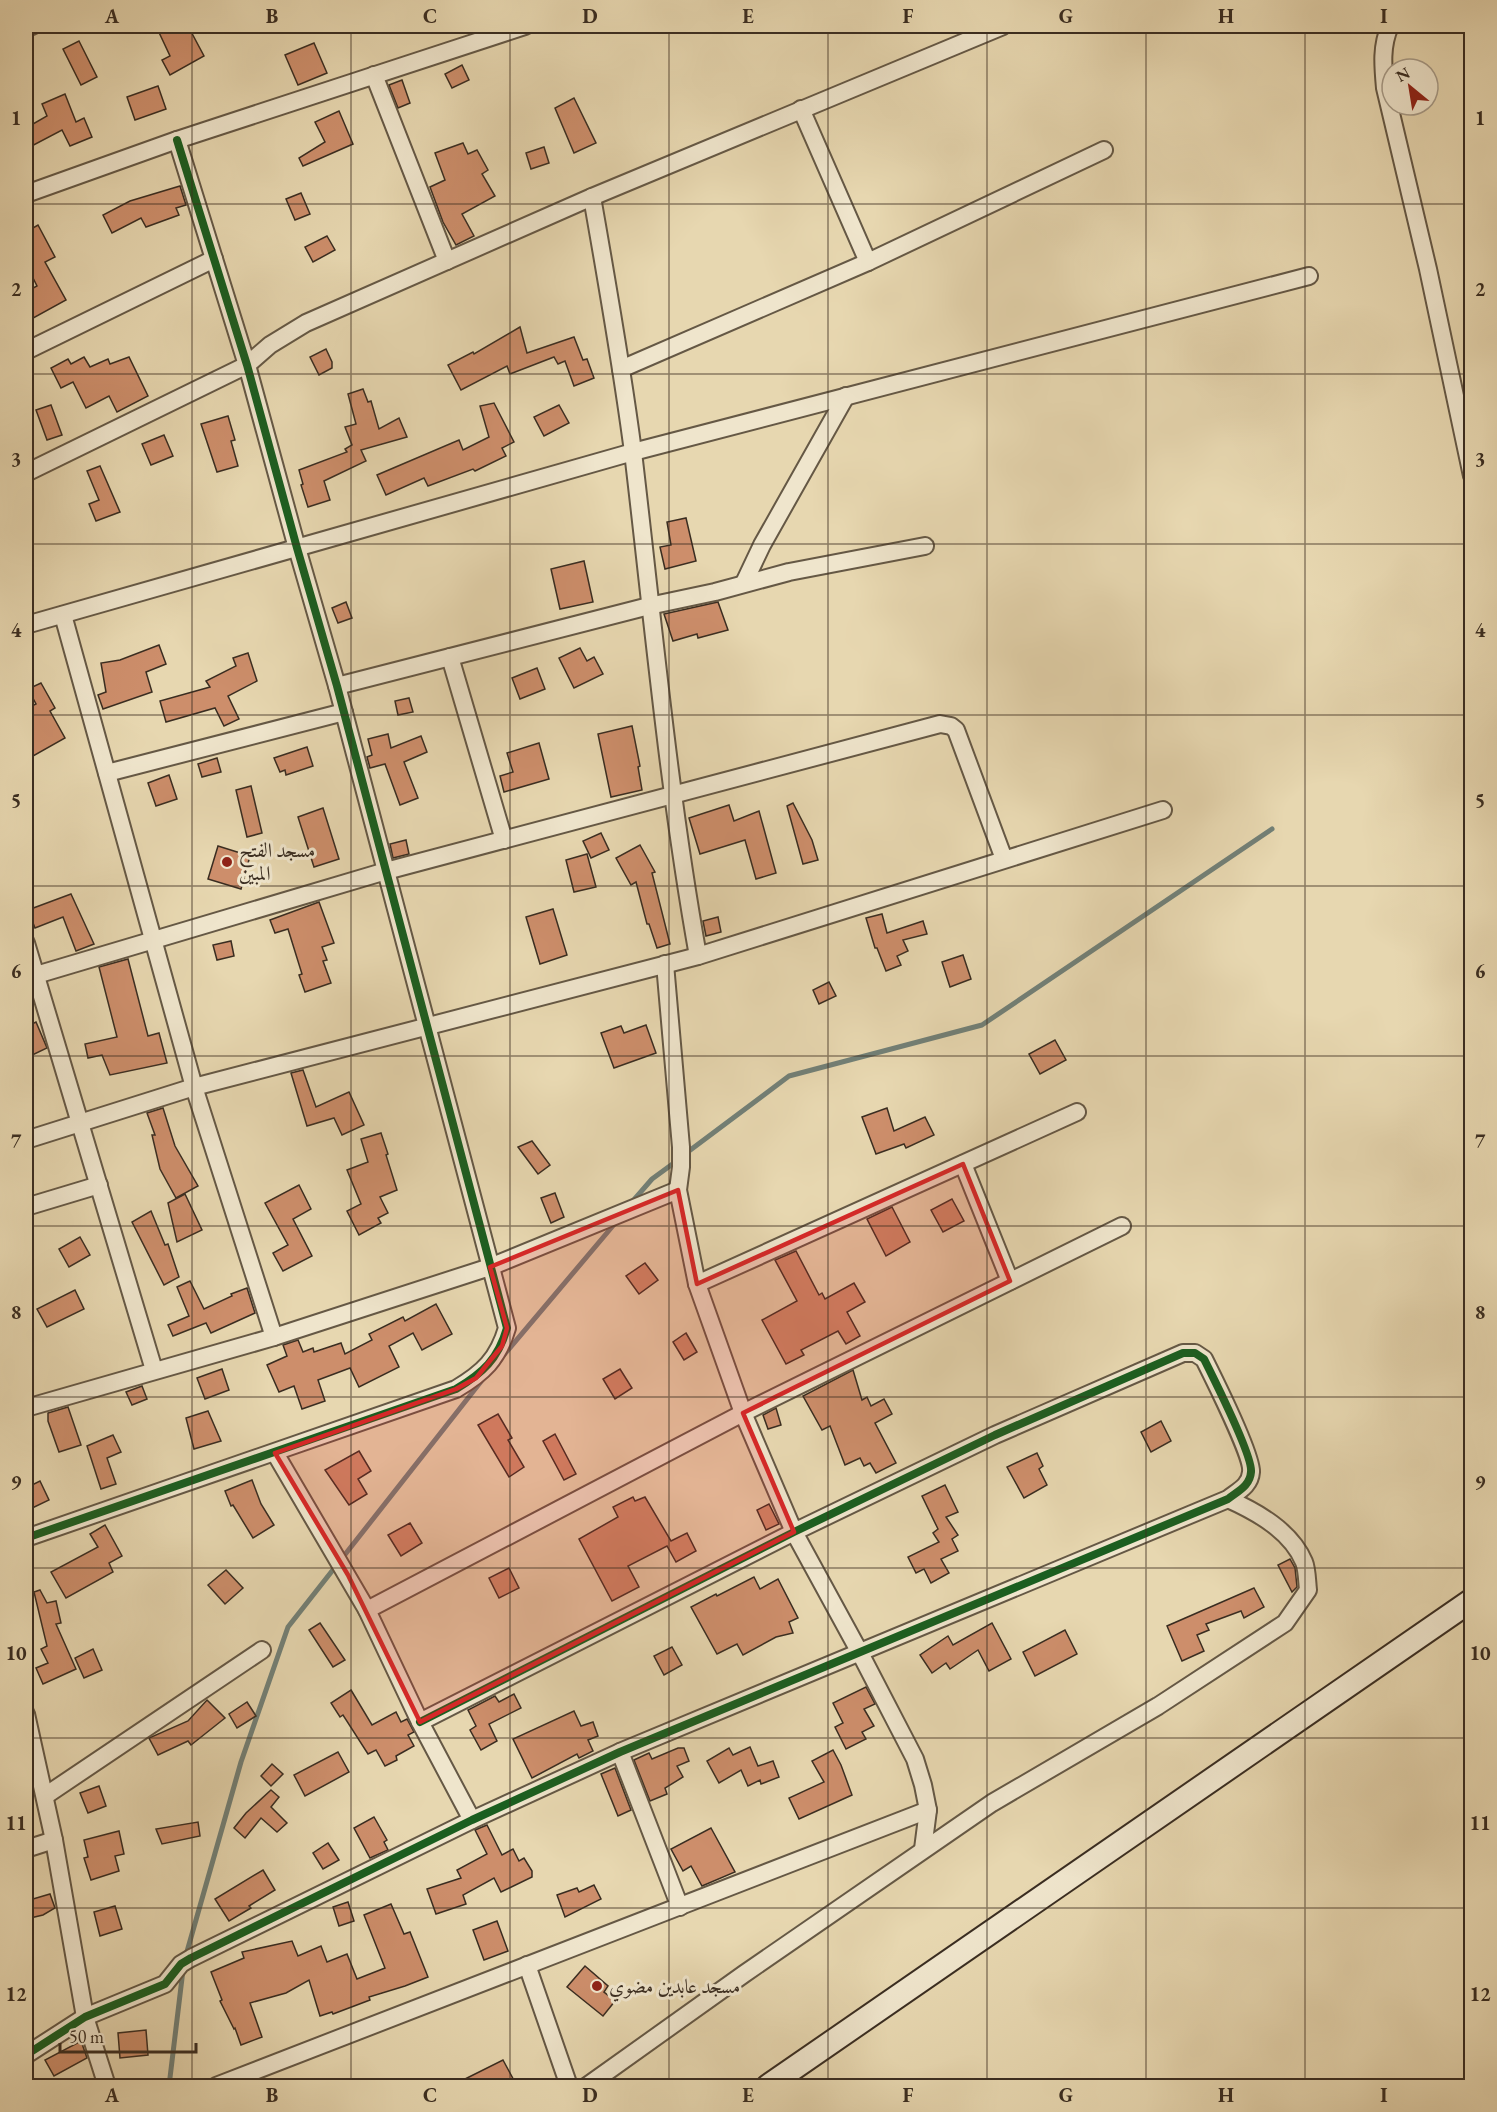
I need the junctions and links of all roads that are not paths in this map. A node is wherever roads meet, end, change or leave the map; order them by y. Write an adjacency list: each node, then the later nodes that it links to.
1 (32, 26): 5 (street)
2 (525, 26): 6 (street)
3 (1003, 26): 7 (street)
4 (1390, 26): 22 (street)
5 (26, 28)
6 (374, 75): 8 (street); 13 (street)
7 (801, 109): 11 (street); 14 (street)
8 (177, 140): 10 (street); 12 (street)
9 (1104, 150): 14 (street)
10 (26, 194)
11 (592, 197): 13 (street); 18 (street)
12 (214, 259): 16 (street); 17 (street)
13 (447, 261): 17 (street)
14 (868, 262): 18 (street)
15 (1309, 276): 19 (street)
16 (26, 351)
17 (247, 364): 21 (street); 24 (street)
18 (621, 369): 20 (street)
19 (846, 396): 20 (street); 25 (street)
20 (633, 452): 24 (street); 26 (street)
21 (26, 473)
22 (1472, 476)
23 (925, 546): 25 (street)
24 (297, 548): 27 (street); 30 (street)
25 (744, 583): 26 (street)
26 (649, 606): 29 (street); 33 (street)
27 (63, 615): 28 (street); 32 (street)
28 (26, 626)
29 (450, 657): 30 (street); 35 (street)
30 (337, 686): 31 (street)
31 (344, 712): 32 (street); 37 (street)
32 (107, 773): 38 (street)
33 (673, 795): 35 (street); 36 (street); 40 (street)
34 (1163, 810): 36 (street)
35 (504, 840): 37 (street)
36 (1004, 859): 40 (street)
37 (386, 871): 38 (street); 43 (street)
38 (152, 941): 42 (street); 44 (street)
39 (26, 943): 42 (street)
40 (698, 956): 41 (street)
41 (665, 964): 43 (street); 50 (street)
42 (31, 976): 46 (street)
43 (426, 1027): 44 (street); 53 (street)
44 (194, 1087): 46 (street); 56 (street)
45 (1077, 1112): 48 (street)
46 (80, 1122): 47 (street); 49 (street)
47 (26, 1140)
48 (963, 1164): 54 (street); 55 (street)
49 (99, 1185): 51 (street); 57 (street)
50 (678, 1190): 53 (street); 55 (street)
51 (26, 1208)
52 (1122, 1226): 54 (street)
53 (490, 1266): 56 (street); 60 (street)
54 (1010, 1281): 59 (street)
55 (697, 1284): 59 (street)
56 (274, 1336): 57 (street)
57 (154, 1370): 58 (street)
58 (26, 1408)
59 (742, 1413): 62 (street); 65 (street)
60 (275, 1453): 63 (street); 65 (street)
61 (1227, 1499): 62 (street); 67 (street); 76 (street)
62 (794, 1532): 67 (street); 69 (street)
63 (26, 1538)
64 (1472, 1600): 85 (street)
65 (367, 1610): 69 (street)
66 (262, 1650): 71 (street)
67 (859, 1651): 70 (street); 72 (street)
68 (26, 1714): 71 (street)
69 (420, 1722): 73 (street)
70 (621, 1752): 73 (street); 77 (street)
71 (45, 1796): 74 (street)
72 (928, 1810): 76 (street); 77 (street)
73 (472, 1820): 79 (street)
74 (54, 1840): 75 (street); 79 (street)
75 (26, 1848)
76 (923, 1850): 84 (street)
77 (680, 1907): 78 (street)
78 (527, 1965): 82 (street); 83 (street)
79 (85, 2017): 80 (street); 81 (street)
80 (26, 2055)
81 (106, 2086)
82 (216, 2086)
83 (569, 2086)
84 (587, 2086)
85 (768, 2086)

